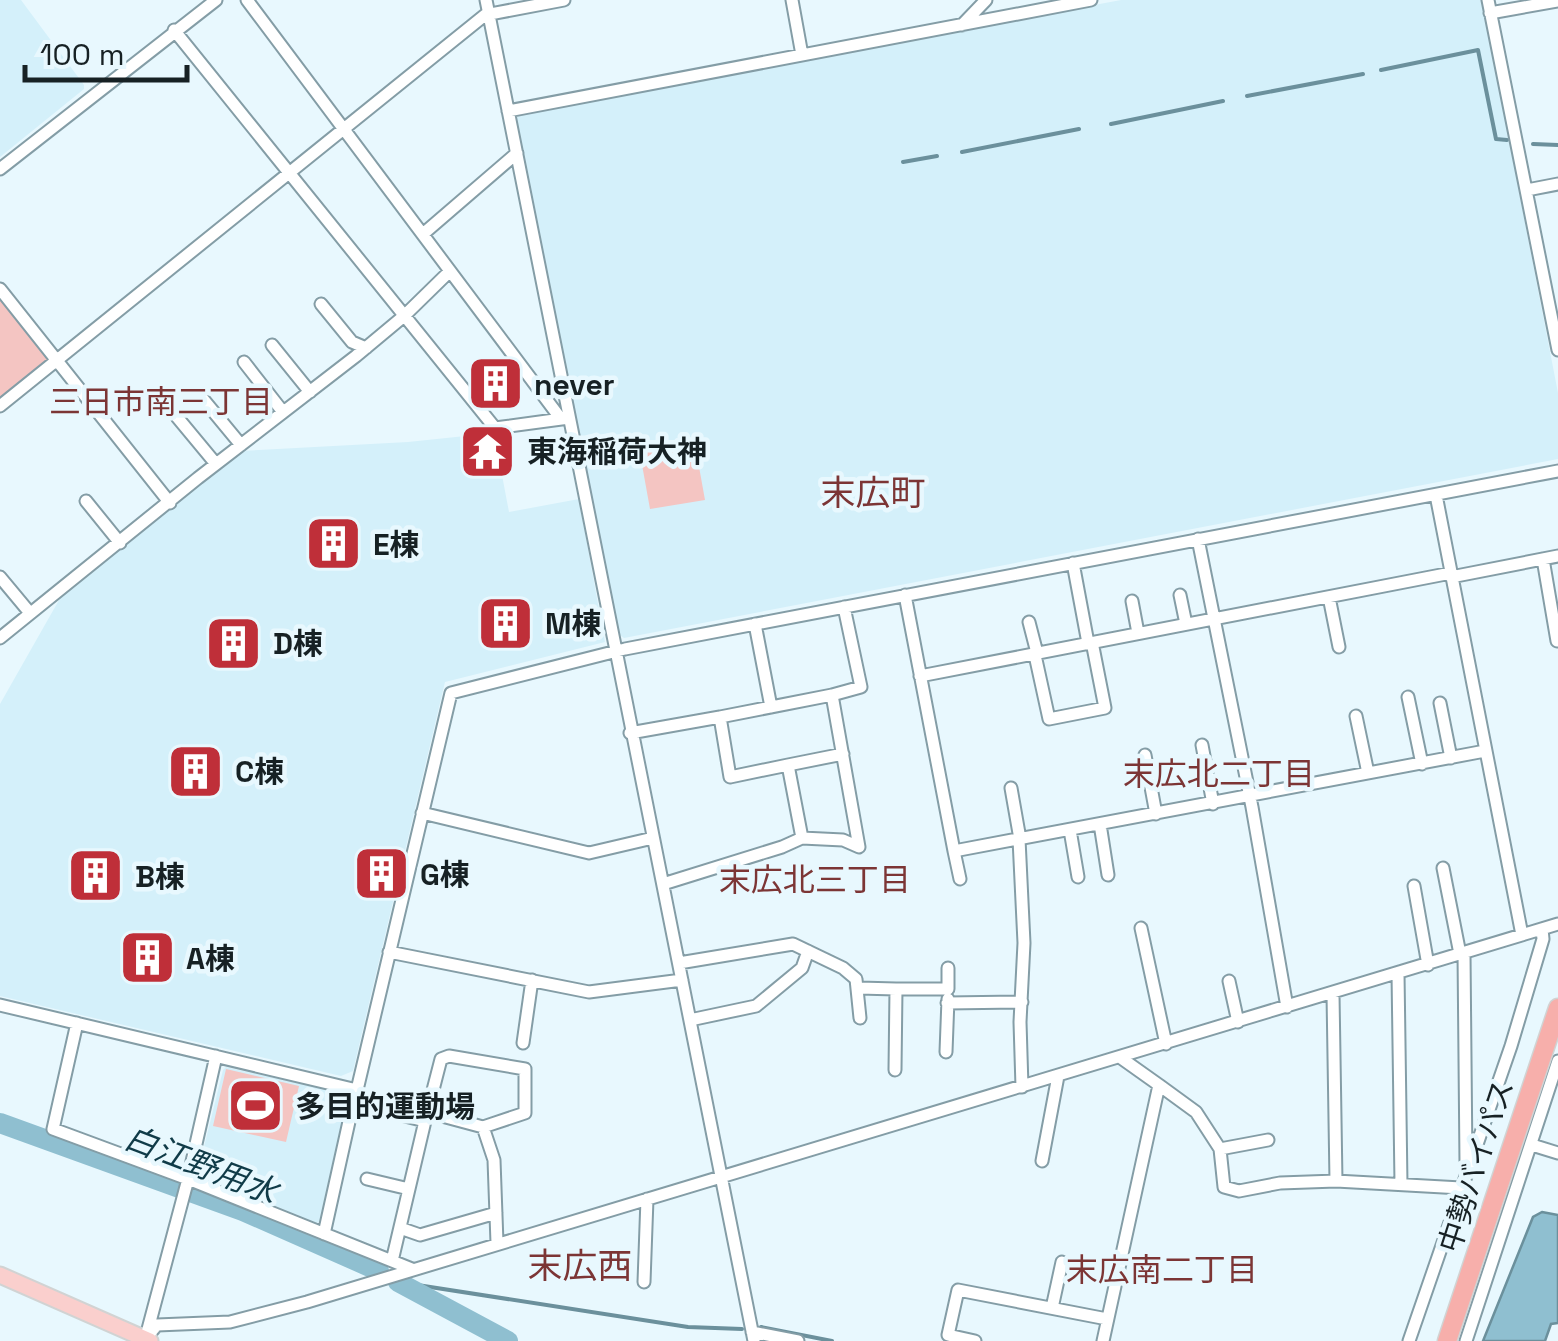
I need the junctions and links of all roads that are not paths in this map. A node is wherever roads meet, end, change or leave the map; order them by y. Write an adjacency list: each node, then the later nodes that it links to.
1 (216, 0): 12 (street)
2 (248, 0): 15 (street)
3 (486, 0): 10 (street)
4 (564, 0): 10 (street)
5 (792, 0): 13 (street)
6 (986, 0): 11 (street)
7 (1091, 0): 11 (street)
8 (1558, 1): 9 (street)
9 (1489, 6): 20 (street)
10 (489, 14): 14 (street); 15 (street)
11 (962, 25): 13 (street)
12 (174, 30): 17 (street); 18 (street)
13 (802, 55): 14 (street)
14 (508, 110): 16 (street)
15 (344, 131): 18 (street); 21 (street)
16 (517, 153): 21 (street); 36 (street)
17 (0, 169)
18 (291, 174): 25 (street); 29 (street)
19 (1558, 184): 20 (street)
20 (1527, 190): 28 (street)
21 (423, 234): 22 (street)
22 (450, 271): 25 (street); 36 (street)
23 (0, 289): 29 (street)
24 (321, 304): 27 (street)
25 (404, 316): 27 (street); 36 (street)
26 (272, 345): 32 (street)
27 (366, 348): 32 (street)
28 (1558, 350)
29 (57, 360): 33 (street); 42 (street)
30 (244, 362): 34 (street)
31 (198, 392): 37 (street)
32 (310, 392): 34 (street)
33 (0, 406)
34 (283, 412): 37 (street)
35 (177, 418): 38 (street)
36 (565, 419): 65 (street)
37 (241, 445): 38 (street)
38 (216, 464): 42 (street)
39 (1558, 471): 40 (street)
40 (1436, 495): 43 (street); 48 (street)
41 (86, 501): 44 (street)
42 (170, 502): 44 (street)
43 (1198, 539): 47 (street); 56 (street)
44 (120, 543): 55 (street)
45 (1558, 556): 46 (street)
46 (1543, 559): 48 (street); 62 (street)
47 (1073, 563): 50 (street); 63 (street)
48 (1451, 575): 52 (street); 76 (street)
49 (0, 577): 55 (street)
50 (904, 595): 54 (street); 67 (street)
51 (1180, 595): 59 (street)
52 (1329, 597): 56 (street); 64 (street)
53 (1132, 601): 60 (street)
54 (844, 607): 58 (street); 68 (street)
55 (30, 613): 61 (street)
56 (1215, 618): 59 (street); 84 (street)
57 (1029, 622): 66 (street)
58 (755, 624): 65 (street); 71 (street)
59 (1186, 624): 60 (street)
60 (1138, 633): 63 (street)
61 (0, 638)
62 (1557, 641)
63 (1090, 642): 66 (street); 66 (street)
64 (1339, 648)
65 (614, 652): 74 (street); 86 (street)
66 (1036, 654): 67 (street)
67 (920, 676): 93 (street)
68 (832, 695): 71 (street); 77 (street)
69 (1408, 697): 80 (street)
70 (1440, 703): 79 (street)
71 (771, 707): 73 (street)
72 (1356, 716): 82 (street)
73 (720, 717): 74 (street); 81 (street)
74 (630, 733): 90 (street)
75 (1202, 745): 85 (street)
76 (1485, 751): 79 (street); 103 (street)
77 (843, 754): 81 (street); 91 (street)
78 (1145, 755): 87 (street)
79 (1451, 758): 80 (street)
80 (1422, 764): 82 (street)
81 (788, 765): 91 (street)
82 (1368, 773): 84 (street)
83 (1011, 788): 92 (street)
84 (1248, 797): 85 (street); 120 (street)
85 (1214, 804): 87 (street)
86 (422, 812): 90 (street); 105 (street)
87 (1156, 814): 88 (street)
88 (1100, 824): 89 (street); 95 (street)
89 (1070, 830): 92 (street); 96 (street)
90 (653, 838): 98 (street)
91 (802, 838): 98 (street)
92 (1020, 839): 93 (street); 118 (street)
93 (954, 852): 97 (street)
94 (1443, 868): 106 (street)
95 (1108, 875)
96 (1078, 876)
97 (960, 879)
98 (663, 884): 107 (street)
99 (1414, 886): 108 (street)
100 (1558, 924): 102 (street)
101 (1141, 928): 127 (street)
102 (1542, 929): 103 (street); 145 (street)
103 (1522, 936): 106 (street)
104 (808, 951): 107 (street); 114 (street); 123 (street)
105 (388, 952): 111 (street); 137 (street)
106 (1462, 954): 108 (street); 145 (street)
107 (679, 963): 112 (street)
108 (1428, 964): 110 (street)
109 (948, 968): 117 (street)
110 (1398, 973): 116 (street); 149 (street)
111 (532, 980): 112 (street); 126 (street)
112 (682, 980): 123 (street)
113 (1229, 981): 124 (street)
114 (858, 988): 115 (street); 122 (street)
115 (896, 989): 117 (street); 132 (street)
116 (1332, 994): 120 (street); 148 (street)
117 (948, 996): 118 (street); 128 (street)
118 (1022, 1002): 136 (street)
119 (0, 1006): 125 (street)
120 (1287, 1007): 124 (street)
121 (1558, 1008): 171 (highway, 中勢バイパス)
122 (860, 1018)
123 (690, 1020): 146 (street)
124 (1238, 1022): 127 (street)
125 (77, 1023): 129 (street); 150 (street)
126 (523, 1044)
127 (1166, 1044): 130 (street)
128 (946, 1052)
129 (216, 1056): 137 (street); 150 (street)
130 (1121, 1058): 133 (street); 135 (street)
131 (1558, 1061): 134 (street)
132 (895, 1070)
133 (1058, 1076): 136 (street); 144 (street)
134 (1555, 1081): 141 (street)
135 (1160, 1085): 142 (street); 164 (street)
136 (1022, 1087): 146 (street)
137 (355, 1096): 138 (street); 156 (street)
138 (426, 1117): 139 (street); 139 (street); 152 (street)
139 (484, 1127): 154 (street)
140 (1268, 1140): 142 (street)
141 (1532, 1145): 143 (street); 172 (street)
142 (1220, 1149): 148 (street)
143 (1558, 1152)
144 (1042, 1161)
145 (1466, 1172): 151 (street)
146 (720, 1177): 153 (street); 165 (street)
147 (367, 1179): 152 (street)
148 (1336, 1180): 149 (street)
149 (1401, 1184): 151 (street)
150 (186, 1186): 156 (street); 166 (street)
151 (1461, 1188): 170 (street)
152 (409, 1190): 155 (street)
153 (647, 1199): 157 (street); 162 (street)
154 (496, 1213): 155 (street); 157 (street)
155 (400, 1228): 158 (street)
156 (324, 1234): 158 (street)
157 (498, 1243): 160 (street)
158 (392, 1261): 160 (street)
159 (1062, 1262): 163 (street)
160 (412, 1269): 166 (street)
161 (0, 1275): 166 (main road)
162 (644, 1282)
163 (1052, 1308): 164 (street); 168 (street)
164 (1107, 1319): 169 (street)
165 (753, 1336): 167 (street)
166 (147, 1340)
167 (798, 1341)
168 (975, 1341)
169 (1103, 1341)
170 (1409, 1341)
171 (1447, 1341)
172 (1466, 1341)

